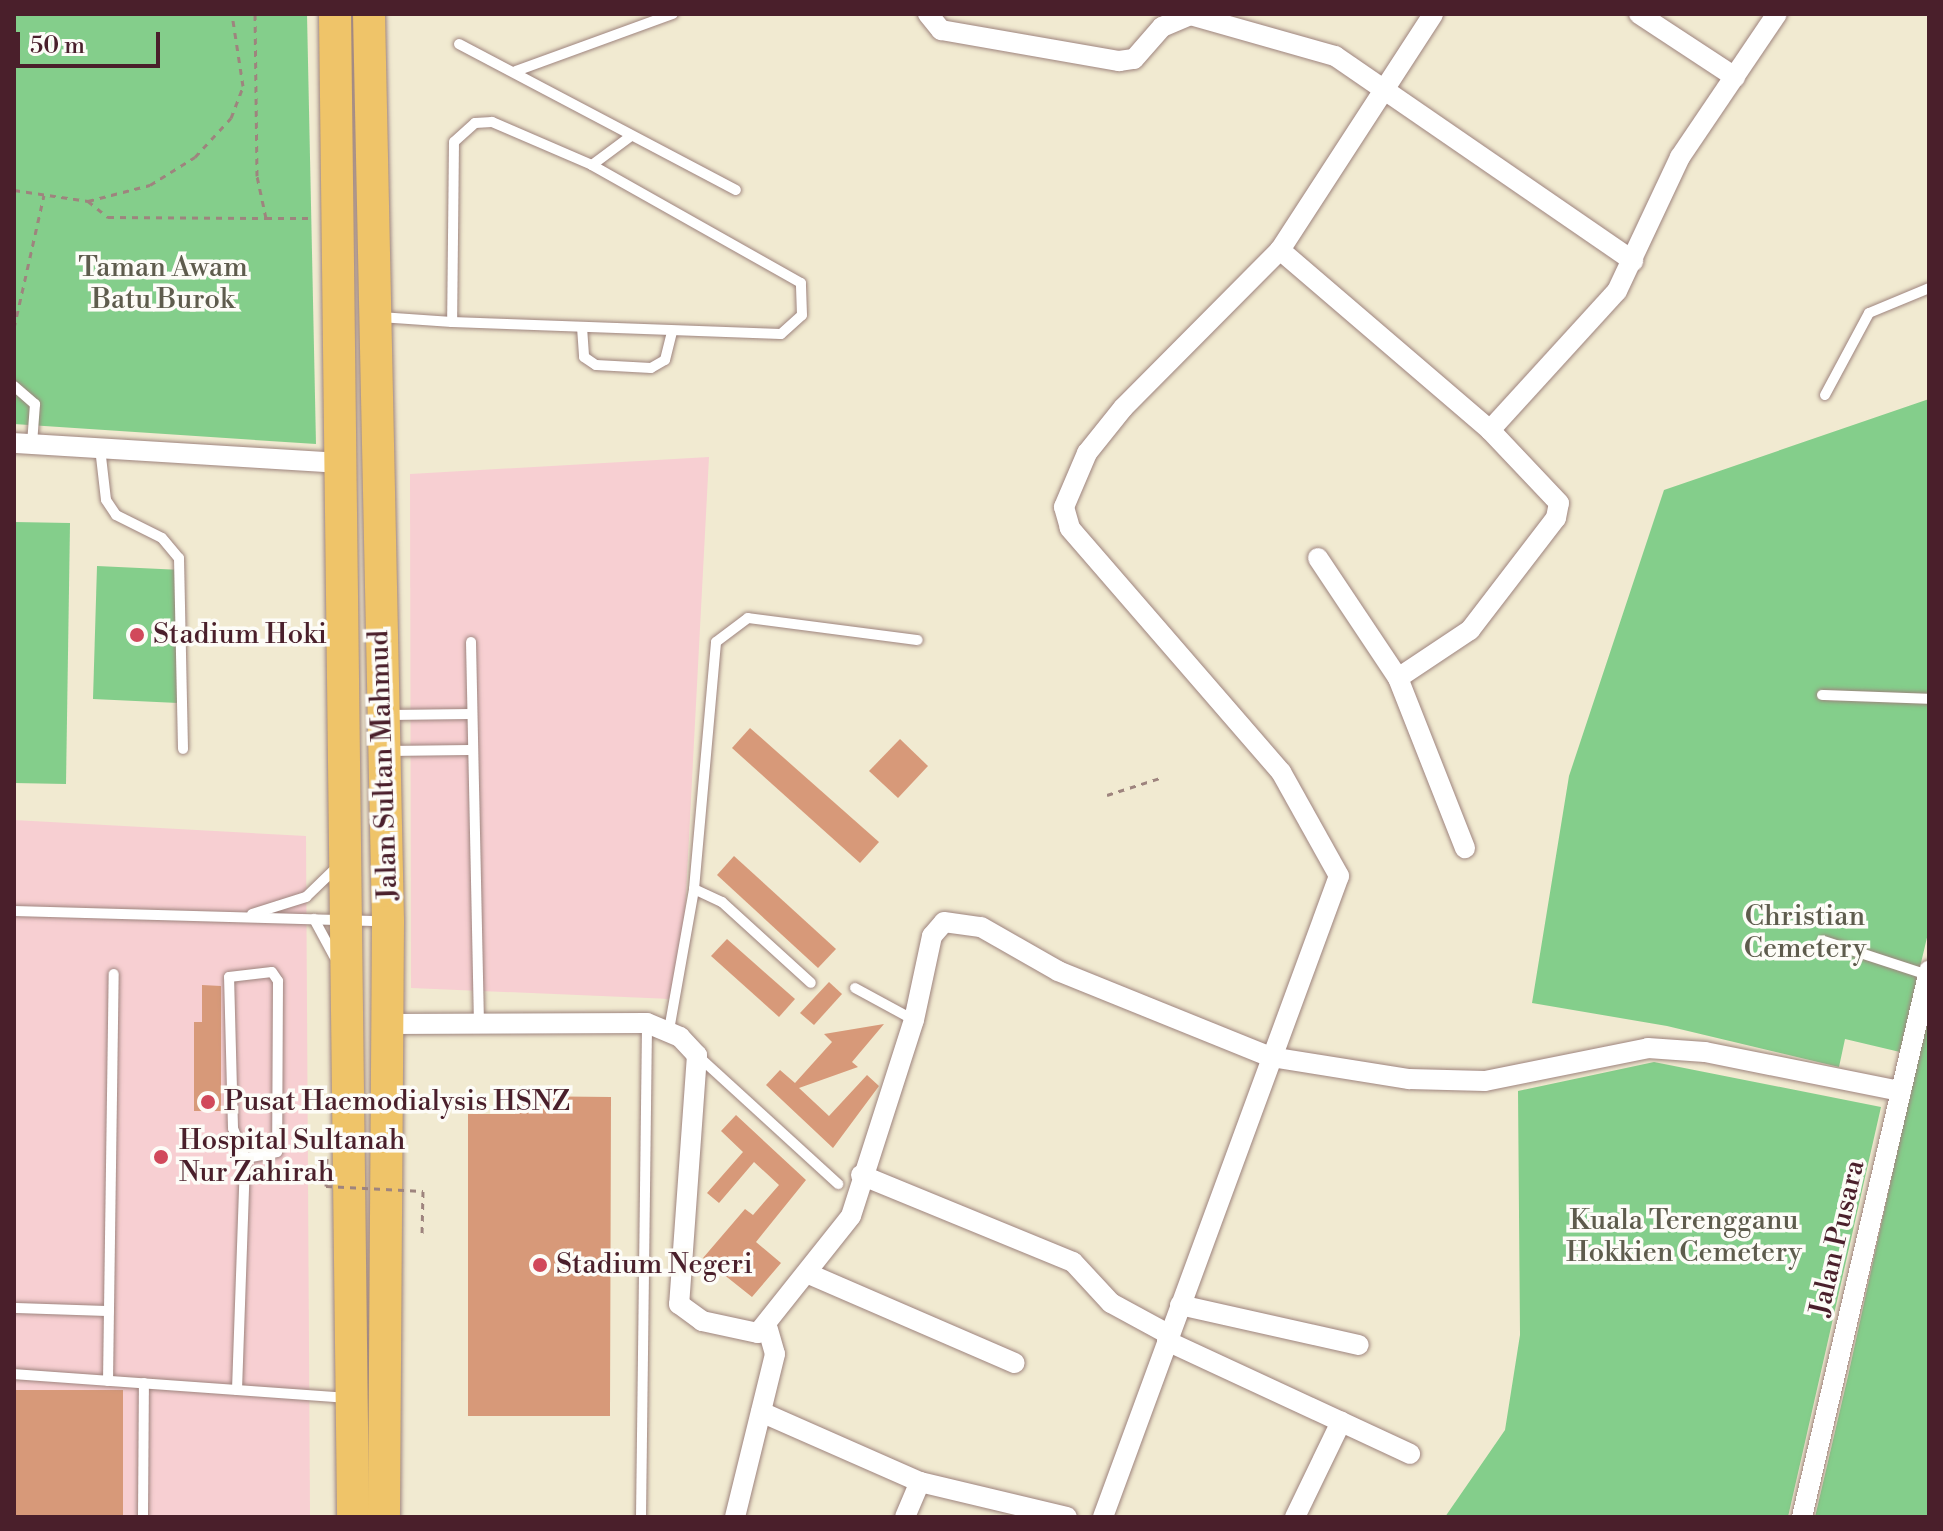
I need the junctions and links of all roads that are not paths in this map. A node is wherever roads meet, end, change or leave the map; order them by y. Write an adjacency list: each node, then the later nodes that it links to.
1 (335, 14): 27 (main road, Jalan Sultan Mahmud)
2 (369, 14): 18 (main road, Jalan Sultan Mahmud)
3 (673, 14): 9 (lane)
4 (928, 14): 11 (street)
5 (1433, 14): 11 (street)
6 (1639, 14): 10 (street)
7 (1777, 14): 10 (street)
8 (459, 44): 9 (lane)
9 (516, 71): 12 (lane)
10 (1735, 77): 16 (street)
11 (1385, 91): 15 (street); 16 (street)
12 (631, 136): 13 (lane); 14 (lane)
13 (592, 165): 19 (lane); 21 (lane)
14 (736, 190)
15 (1280, 250): 24 (street); 59 (street)
16 (1633, 261): 24 (street)
17 (1929, 288): 23 (lane)
18 (372, 317): 19 (lane); 35 (main road, Jalan Sultan Mahmud)
19 (452, 322): 20 (lane)
20 (582, 327): 21 (lane); 21 (lane)
21 (672, 331)
22 (14, 386): 25 (lane)
23 (1825, 395)
24 (1490, 430): 31 (street)
25 (23, 444): 26 (street)
26 (100, 448): 27 (street); 36 (lane)
27 (343, 463): 40 (main road, Jalan Sultan Mahmud)
28 (1318, 558): 31 (street)
29 (918, 640): 41 (lane)
30 (471, 642): 34 (lane)
31 (1398, 678): 39 (street)
32 (1822, 695): 33 (lane)
33 (1929, 699)
34 (471, 714): 35 (lane); 37 (lane)
35 (383, 715): 38 (main road, Jalan Sultan Mahmud)
36 (183, 749)
37 (470, 750): 38 (lane); 56 (lane)
38 (384, 751): 46 (main road, Jalan Sultan Mahmud)
39 (1465, 848)
40 (348, 855): 43 (lane); 45 (main road, Jalan Sultan Mahmud)
41 (694, 889): 50 (lane); 57 (lane)
42 (14, 911): 43 (lane)
43 (242, 916): 44 (lane)
44 (314, 919): 45 (lane); 52 (lane)
45 (348, 920): 46 (lane); 52 (main road, Jalan Sultan Mahmud)
46 (388, 922): 55 (main road, Jalan Sultan Mahmud)
47 (1824, 941): 48 (lane)
48 (1928, 973): 60 (street, Jalan Pusara)
49 (114, 974): 67 (lane)
50 (811, 983)
51 (855, 988): 53 (lane)
52 (349, 1016): 76 (main road, Jalan Sultan Mahmud)
53 (914, 1020): 59 (street); 62 (street)
54 (647, 1023): 56 (street); 57 (street); 84 (lane)
55 (388, 1024): 56 (street); 83 (main road, Jalan Sultan Mahmud)
56 (479, 1024)
57 (669, 1030): 58 (street)
58 (697, 1055): 63 (lane); 68 (street)
59 (1271, 1057): 60 (street); 65 (street)
60 (1901, 1091): 90 (street, Jalan Pusara)
61 (245, 1158): 61 (lane); 75 (lane)
62 (861, 1175): 64 (street); 69 (street)
63 (838, 1184)
64 (809, 1274): 68 (street); 71 (street)
65 (1180, 1305): 69 (street); 70 (street)
66 (14, 1308): 67 (lane)
67 (109, 1311): 73 (lane)
68 (768, 1329): 77 (street)
69 (1168, 1338): 78 (street); 88 (street)
70 (1359, 1345)
71 (1015, 1363)
72 (14, 1374): 73 (lane)
73 (108, 1381): 74 (lane)
74 (144, 1383): 75 (lane); 81 (lane)
75 (237, 1390): 76 (lane)
76 (352, 1398): 82 (main road, Jalan Sultan Mahmud)
77 (761, 1412): 80 (street); 85 (street)
78 (1341, 1422): 79 (street); 89 (street)
79 (1410, 1454)
80 (920, 1482): 86 (street); 87 (street)
81 (143, 1517)
82 (353, 1517)
83 (384, 1517)
84 (641, 1517)
85 (735, 1517)
86 (905, 1517)
87 (1067, 1517)
88 (1103, 1517)
89 (1295, 1517)
90 (1802, 1517)

